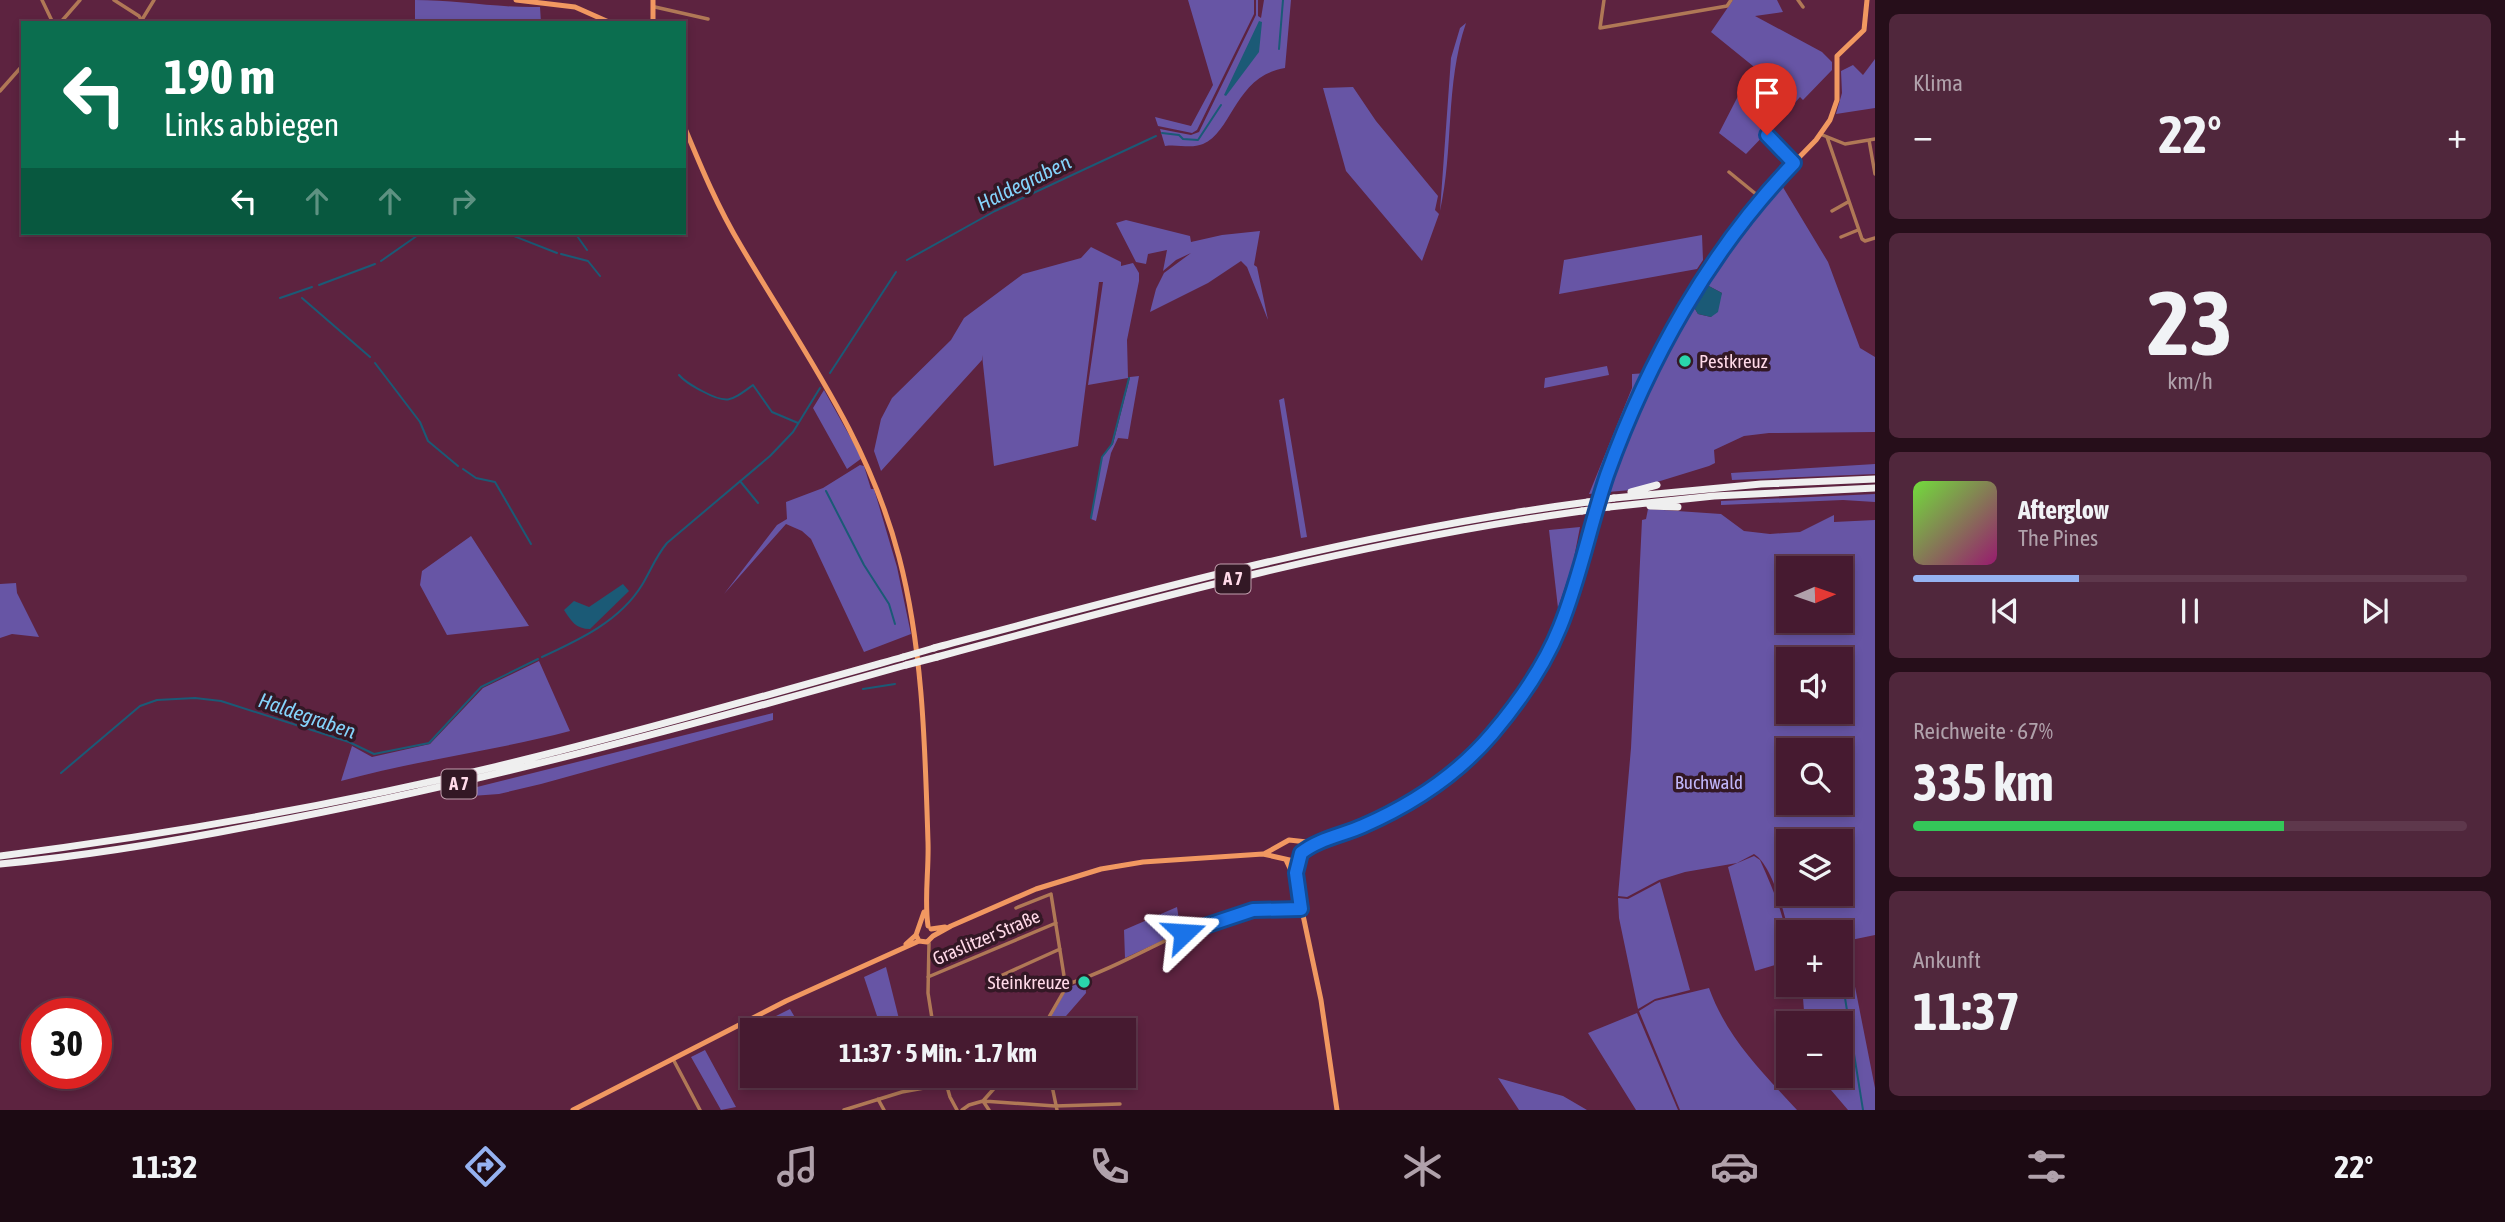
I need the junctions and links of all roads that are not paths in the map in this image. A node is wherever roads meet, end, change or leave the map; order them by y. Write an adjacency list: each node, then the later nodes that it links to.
1 (42, 0): 14 (street)
2 (80, 0): 15 (street)
3 (114, 0): 16 (street)
4 (154, 0): 16 (street)
5 (516, 0): 17 (main road)
6 (653, 0): 11 (main road)
7 (1604, 0): 8 (street)
8 (1731, 0)
9 (1798, 0): 12 (street)
10 (1867, 0): 22 (main road)
11 (655, 7): 13 (street); 18 (main road)
12 (1802, 7)
13 (708, 19)
14 (52, 21)
15 (62, 21)
16 (141, 21)
17 (606, 21)
18 (653, 21)
19 (21, 67): 20 (street)
20 (0, 91)
21 (686, 131): 51 (main road)
22 (1820, 134): 24 (street); 27 (main road)
23 (1767, 135): 27 (street)
24 (1827, 137): 26 (street); 31 (street)
25 (1875, 139): 26 (street)
26 (1869, 140): 29 (street)
27 (1794, 163): 30 (main road)
28 (1729, 173): 30 (street)
29 (1875, 174)
30 (1762, 199): 44 (main road)
31 (1848, 202): 32 (street); 33 (street)
32 (1832, 211)
33 (1858, 230): 34 (street); 35 (street)
34 (1841, 237)
35 (1875, 238)
36 (1875, 479): 39 (highway, A 7)
37 (1657, 485): 39 (highway)
38 (1875, 488): 40 (highway, A 7)
39 (1614, 498): 42 (highway, A 7, bridge)
40 (1628, 505): 41 (highway); 42 (highway, A 7, bridge)
41 (1678, 507)
42 (936, 652): 49 (highway, A 7, bridge)
43 (1297, 842): 44 (main road); 45 (main road); 47 (main road)
44 (1316, 843): 47 (main road)
45 (1281, 844): 46 (main road); 48 (main road)
46 (1264, 854): 48 (main road); 56 (main road)
47 (1299, 856): 48 (main road); 50 (main road)
48 (1284, 859): 50 (main road)
49 (2, 860)
50 (1296, 882): 52 (main road)
51 (927, 902): 55 (main road); 56 (main road)
52 (1301, 906): 62 (street); 80 (main road)
53 (1016, 908): 54 (street)
54 (1056, 923): 58 (street); 60 (street, Graslitzer Straße)
55 (920, 927): 56 (main road); 57 (main road)
56 (930, 933): 57 (main road); 59 (street)
57 (919, 940): 59 (street); 65 (main road)
58 (1060, 949): 61 (street); 62 (street)
59 (927, 957): 60 (street)
60 (928, 977): 63 (street)
61 (996, 978)
62 (1068, 984): 64 (street)
63 (933, 1018)
64 (1048, 1018)
65 (672, 1057): 74 (main road); 75 (street)
66 (928, 1088): 70 (street)
67 (948, 1088): 78 (street)
68 (995, 1088): 71 (street)
69 (1052, 1088): 73 (street)
70 (878, 1099): 76 (street); 77 (street)
71 (984, 1101): 73 (street); 78 (street); 79 (street)
72 (1120, 1104): 73 (street)
73 (1056, 1108)
74 (573, 1110)
75 (700, 1110)
76 (844, 1110)
77 (884, 1110)
78 (959, 1110)
79 (989, 1110)
80 (1337, 1110)

